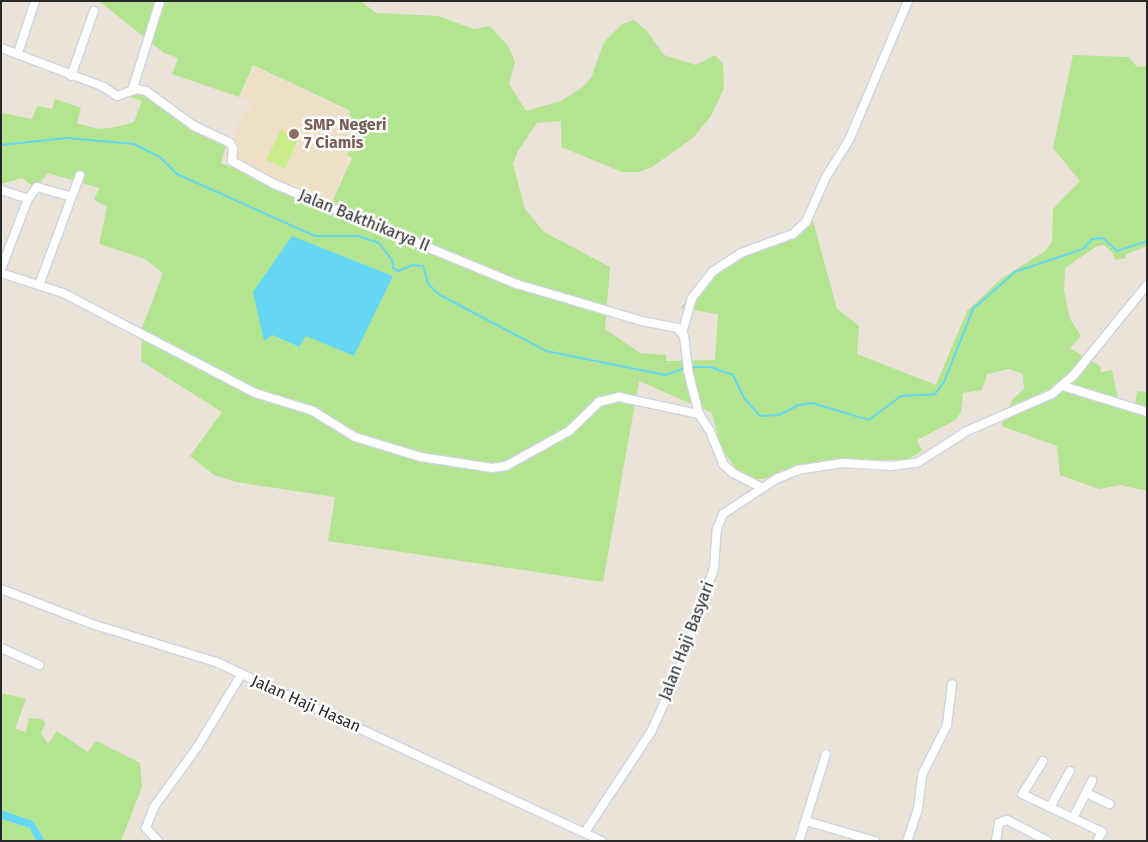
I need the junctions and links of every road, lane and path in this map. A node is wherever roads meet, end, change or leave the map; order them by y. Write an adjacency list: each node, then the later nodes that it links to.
1 (35, 1): 6 (street)
2 (160, 1): 8 (street)
3 (908, 1): 17 (street)
4 (94, 11): 7 (street)
5 (1, 48): 6 (street, Jalan Bakthikarya II)
6 (18, 52): 7 (street, Jalan Bakthikarya II)
7 (71, 76): 8 (street, Jalan Bakthikarya II)
8 (132, 91): 17 (street, Jalan Bakthikarya II)
9 (80, 175): 11 (street)
10 (1, 190): 12 (street)
11 (71, 197): 12 (street); 15 (street)
12 (28, 199): 13 (street)
13 (1, 269)
14 (1, 274): 15 (street)
15 (38, 285): 20 (street)
16 (1147, 285): 18 (street, Jalan Haji Basyari)
17 (682, 333): 20 (street)
18 (1063, 386): 19 (street); 21 (street, Jalan Haji Basyari)
19 (1147, 412)
20 (699, 414): 21 (street)
21 (762, 488): 36 (street, Jalan Haji Basyari)
22 (1, 589): 25 (street, Jalan Haji Hasan)
23 (1, 648): 24 (street)
24 (39, 665)
25 (241, 675): 36 (street, Jalan Haji Hasan); 38 (street)
26 (952, 684): 42 (street)
27 (826, 754): 35 (street)
28 (1043, 761): 33 (street)
29 (1070, 770): 33 (street)
30 (1092, 782): 31 (street)
31 (1086, 792): 32 (street); 34 (street)
32 (1110, 804)
33 (1050, 807): 34 (street)
34 (1073, 818): 45 (street)
35 (806, 821): 40 (street); 41 (street)
36 (585, 832): 39 (street, Jalan Haji Hasan)
37 (1032, 837): 43 (street); 44 (street)
38 (158, 841)
39 (602, 841)
40 (799, 841)
41 (875, 841)
42 (907, 841)
43 (996, 841)
44 (1048, 841)
45 (1097, 841)

